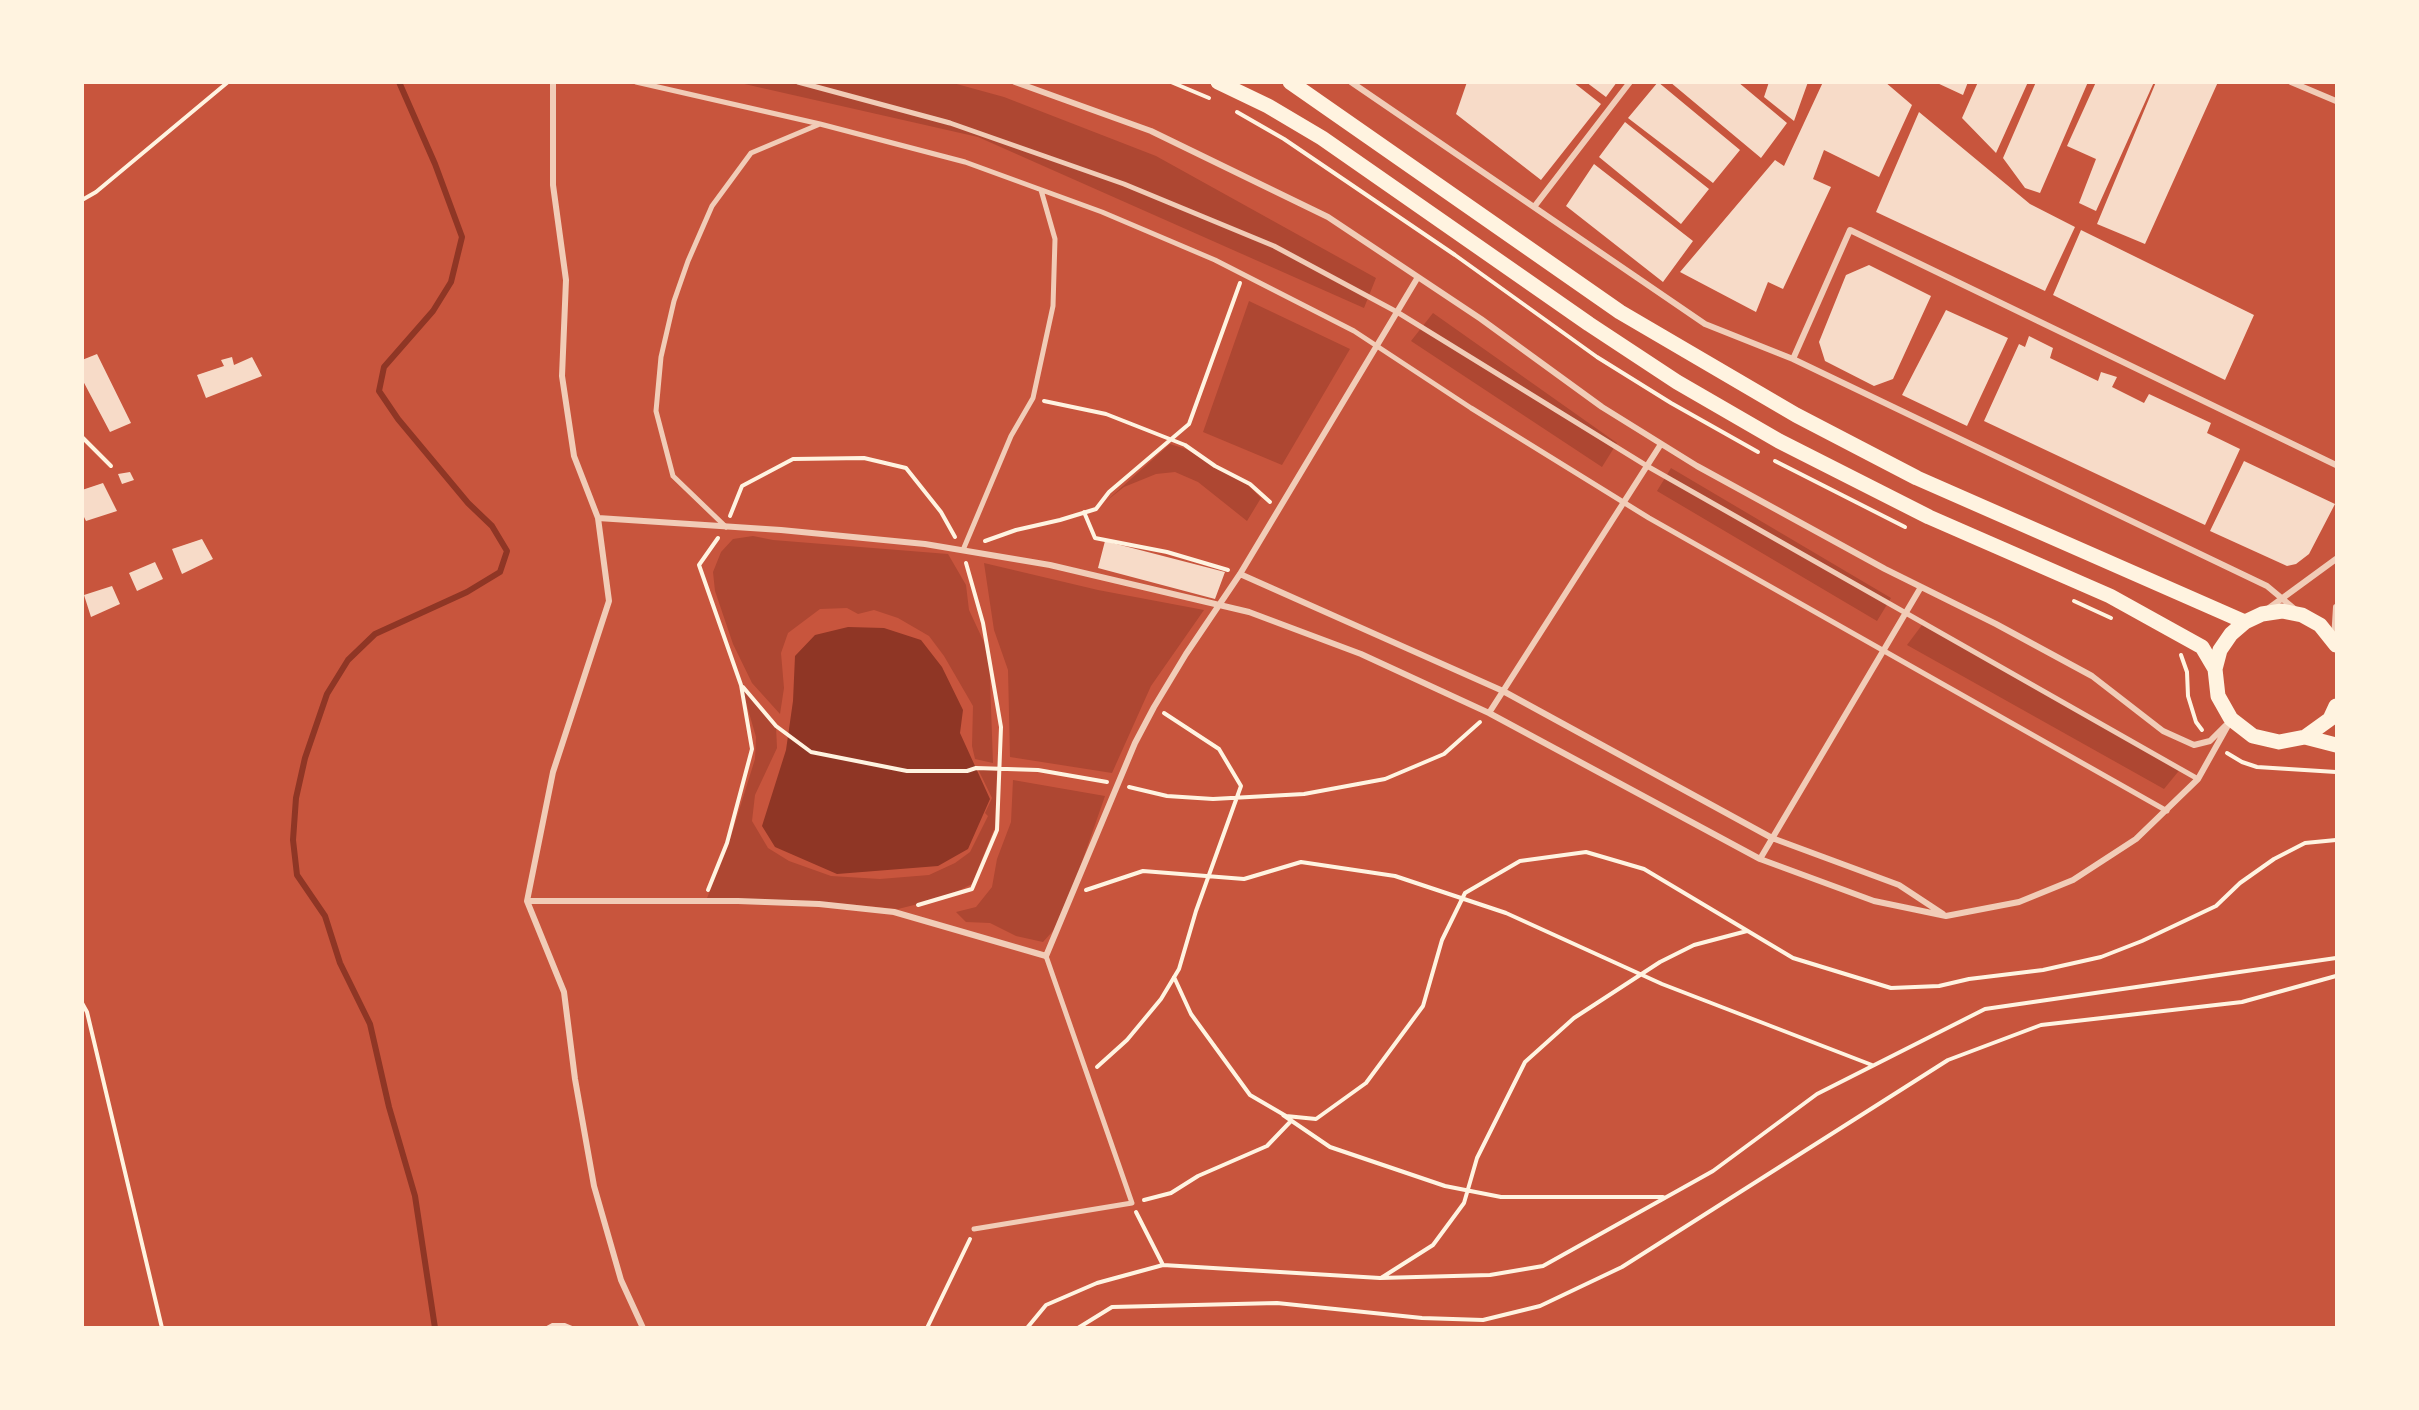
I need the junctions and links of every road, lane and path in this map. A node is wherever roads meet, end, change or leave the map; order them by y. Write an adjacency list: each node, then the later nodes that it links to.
1 (228, 82): 14 (path)
2 (553, 82): 31 (street)
3 (636, 82): 12 (street)
4 (798, 82): 18 (street)
5 (1015, 82): 17 (street)
6 (1218, 82): 46 (main road)
7 (1290, 82): 43 (main road)
8 (1351, 82): 15 (street)
9 (1630, 82): 15 (street)
10 (2291, 82): 11 (street)
11 (2337, 101)
12 (820, 124): 13 (street); 32 (street)
13 (1041, 190): 16 (street); 21 (street)
14 (82, 200)
15 (1534, 207): 20 (street)
16 (1243, 274): 19 (street); 23 (path)
17 (1418, 277): 18 (street); 24 (street)
18 (1397, 312): 19 (street); 27 (street)
19 (1376, 345): 28 (street); 29 (street)
20 (1792, 359): 26 (street); 37 (street)
21 (1033, 398): 23 (path); 33 (street)
22 (82, 437): 25 (path)
23 (1172, 440): 29 (path); 30 (path)
24 (1661, 444): 27 (street); 36 (street)
25 (111, 465)
26 (2337, 465)
27 (1647, 466): 28 (street); 40 (street)
28 (1623, 502): 45 (street); 48 (street)
29 (1277, 508): 35 (street)
30 (1084, 513): 33 (path); 35 (path)
31 (598, 518): 32 (street); 66 (street)
32 (726, 527): 33 (street); 33 (path); 47 (path)
33 (963, 550): 38 (street); 55 (path)
34 (2337, 559): 37 (street)
35 (1240, 574): 38 (street); 48 (street)
36 (1921, 586): 40 (street); 52 (street)
37 (2283, 597): 41 (street); 42 (street)
38 (1219, 605): 49 (street); 51 (street)
39 (2337, 607): 44 (street)
40 (1907, 612): 45 (street); 56 (street)
41 (2262, 614): 42 (main road); 43 (main road)
42 (2302, 615): 44 (main road)
43 (2245, 622): 46 (main road)
44 (2335, 643)
45 (1884, 650): 59 (street); 60 (street)
46 (2215, 669): 52 (main road)
47 (741, 685): 55 (path); 67 (path)
48 (1503, 691): 51 (street); 60 (street)
49 (1155, 706): 57 (street); 58 (path)
50 (2337, 706): 53 (main road)
51 (1489, 713): 58 (path); 62 (street)
52 (2231, 719): 53 (main road); 56 (street)
53 (2305, 737): 54 (main road)
54 (2337, 745)
55 (1000, 769): 57 (path); 68 (path)
56 (2198, 779): 59 (street)
57 (1117, 784): 58 (path); 64 (street)
58 (1236, 798): 63 (path)
59 (2167, 811): 69 (street)
60 (1772, 838): 62 (street); 69 (street)
61 (2337, 840): 70 (path)
62 (1760, 858): 69 (street)
63 (1209, 877): 64 (path); 65 (path); 75 (path)
64 (1072, 895): 71 (street)
65 (1462, 898): 70 (path); 73 (path); 79 (path)
66 (527, 901): 67 (street); 88 (street)
67 (703, 901): 68 (street)
68 (894, 912): 71 (street)
69 (1946, 916)
70 (1747, 931): 73 (path)
71 (1046, 956): 78 (street)
72 (2337, 957): 77 (path)
73 (1641, 974): 77 (path); 81 (path)
74 (2337, 976): 91 (path)
75 (1174, 977): 78 (path); 79 (path)
76 (82, 1003): 87 (path)
77 (1873, 1065): 82 (path)
78 (1087, 1076): 83 (street)
79 (1262, 1102): 80 (path)
80 (1291, 1121): 81 (path); 83 (path)
81 (1468, 1190): 82 (path); 86 (path)
82 (1665, 1197): 86 (path)
83 (1132, 1203): 84 (street); 85 (path)
84 (975, 1229): 89 (path)
85 (1163, 1265): 86 (path); 90 (path)
86 (1380, 1278)
87 (162, 1328)
88 (643, 1328)
89 (927, 1328)
90 (1027, 1328)
91 (1078, 1328)

